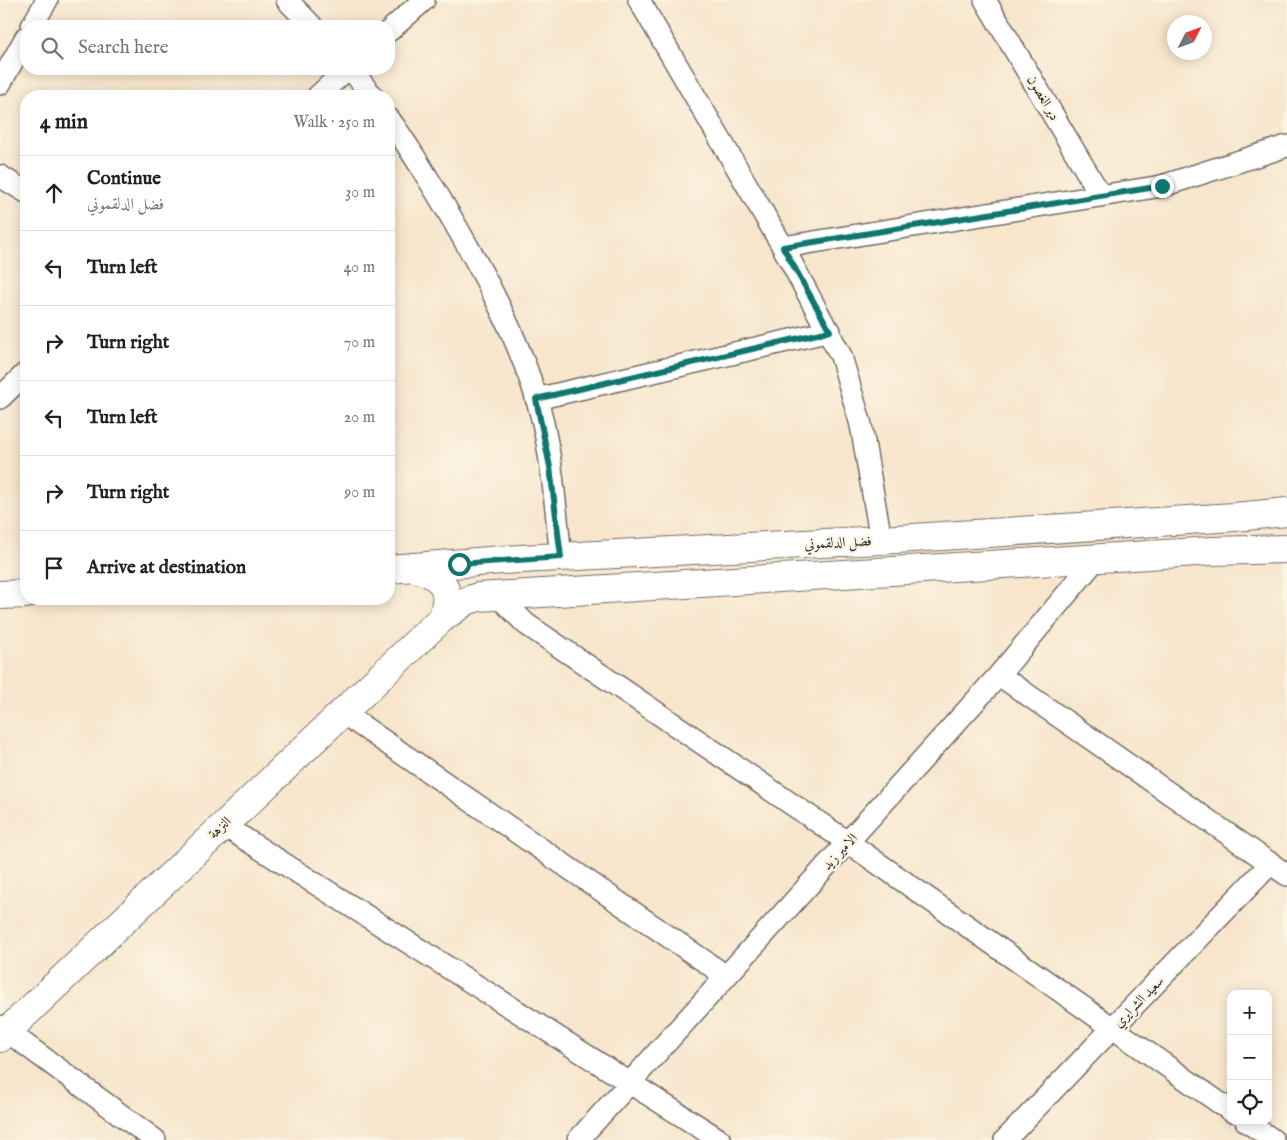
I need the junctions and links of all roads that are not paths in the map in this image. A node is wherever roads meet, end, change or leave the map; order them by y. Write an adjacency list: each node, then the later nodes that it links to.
1 (47, 0): 6 (street)
2 (287, 0): 7 (street)
3 (424, 0): 8 (street)
4 (639, 0): 20 (street)
5 (985, 0): 19 (street, دير الغصون)
6 (35, 20)
7 (306, 20)
8 (395, 26)
9 (20, 48): 12 (street)
10 (341, 75): 13 (street)
11 (356, 75): 14 (street)
12 (0, 84)
13 (324, 90)
14 (367, 90)
15 (395, 127): 24 (street)
16 (1287, 146): 19 (street)
17 (0, 176): 18 (street)
18 (20, 188)
19 (1101, 196): 20 (street)
20 (783, 247): 21 (street)
21 (830, 331): 24 (street); 26 (street)
22 (20, 379): 23 (street)
23 (0, 398)
24 (536, 399): 28 (street)
25 (1287, 512): 26 (main road, فضل الدلقموني)
26 (881, 540): 28 (main road, فضل الدلقموني)
27 (1287, 549): 29 (main road, النزهة)
28 (561, 557): 30 (main road, فضل الدلقموني)
29 (1096, 559): 33 (main road, النزهة); 35 (street, الامير زيد)
30 (400, 568): 34 (main road)
31 (20, 594): 32 (main road)
32 (0, 595)
33 (498, 596): 34 (main road, النزهة); 38 (street)
34 (441, 618): 36 (main road, النزهة)
35 (999, 675): 38 (street, الامير زيد); 39 (street)
36 (343, 713): 37 (main road, النزهة); 40 (street)
37 (223, 825): 42 (main road, النزهة); 43 (street)
38 (849, 843): 40 (street, الامير زيد); 41 (street)
39 (1279, 869): 41 (street, سعيد الشرايري)
40 (726, 976): 43 (street, الامير زيد)
41 (1113, 1029): 44 (street); 49 (street, سعيد الشرايري)
42 (2, 1032): 46 (street)
43 (630, 1082): 47 (street, الامير زيد); 48 (street)
44 (1227, 1108)
45 (1252, 1125): 50 (street)
46 (155, 1140)
47 (578, 1140)
48 (720, 1140)
49 (1005, 1140)
50 (1273, 1140)

